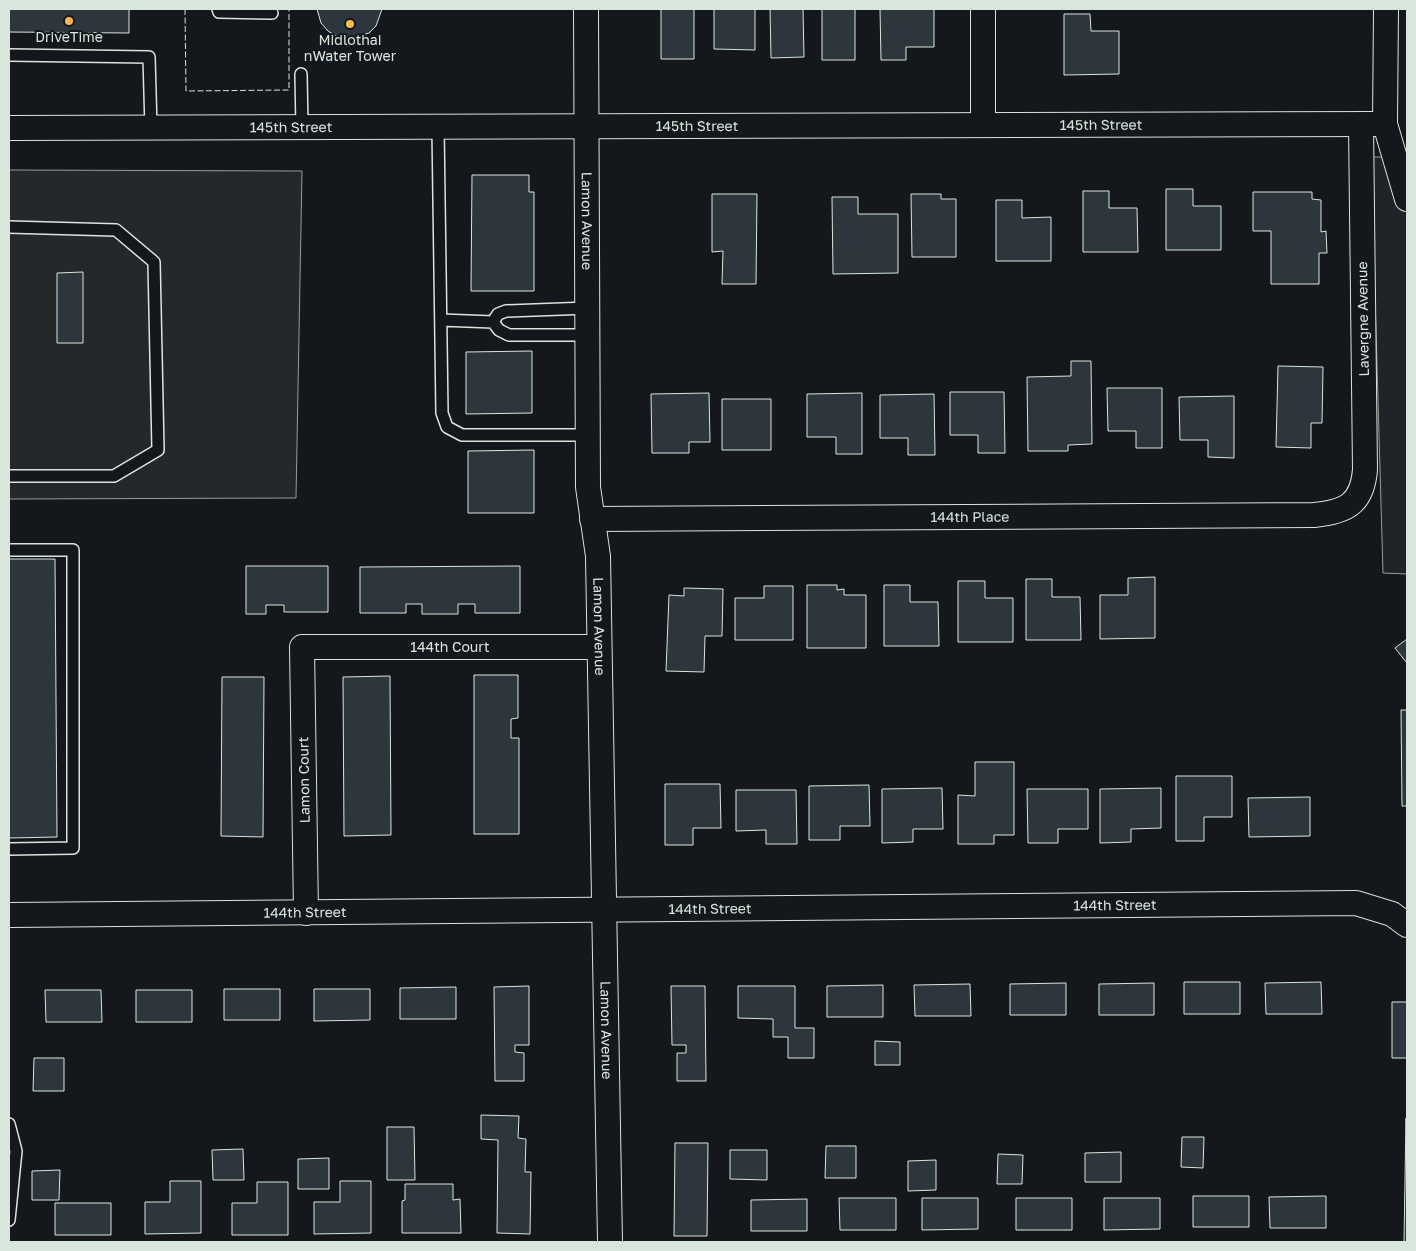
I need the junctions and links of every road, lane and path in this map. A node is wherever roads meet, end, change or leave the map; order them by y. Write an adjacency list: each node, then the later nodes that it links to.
1 (218, 9): 5 (lane)
2 (586, 9): 12 (street, Lamon Avenue)
3 (983, 9): 10 (street)
4 (1386, 9): 9 (street)
5 (272, 13)
6 (9, 55): 14 (lane)
7 (301, 74): 15 (lane)
8 (1361, 124): 9 (street, 145th Street); 10 (street, 145th Street); 24 (street, Lavergne Avenue)
9 (1385, 124): 16 (street)
10 (983, 125): 12 (street, 145th Street)
11 (438, 127): 12 (street, 145th Street); 15 (street, 145th Street); 19 (lane)
12 (588, 127): 18 (street, Lamon Avenue)
13 (9, 128): 14 (street, 145th Street)
14 (151, 128): 15 (street, 145th Street)
15 (302, 128)
16 (1407, 199)
17 (9, 227): 23 (lane)
18 (588, 308): 20 (lane); 21 (street, Lamon Avenue)
19 (441, 320): 20 (lane); 22 (lane)
20 (494, 322): 21 (lane)
21 (587, 335): 22 (street, Lamon Avenue)
22 (588, 435): 25 (street, Lamon Avenue)
23 (9, 476)
24 (1347, 508): 25 (street, 144th Place)
25 (592, 519): 28 (street, Lamon Avenue)
26 (9, 550): 29 (lane)
27 (302, 647): 28 (street, 144th Court); 31 (street, Lamon Court)
28 (598, 647): 30 (street, Lamon Avenue)
29 (9, 849)
30 (604, 910): 31 (street, 144th Street); 33 (street, 144th Street); 36 (street, Lamon Avenue)
31 (306, 913): 32 (street, 144th Street)
32 (9, 916)
33 (1407, 925)
34 (9, 1124): 35 (lane)
35 (9, 1220)
36 (610, 1242)

